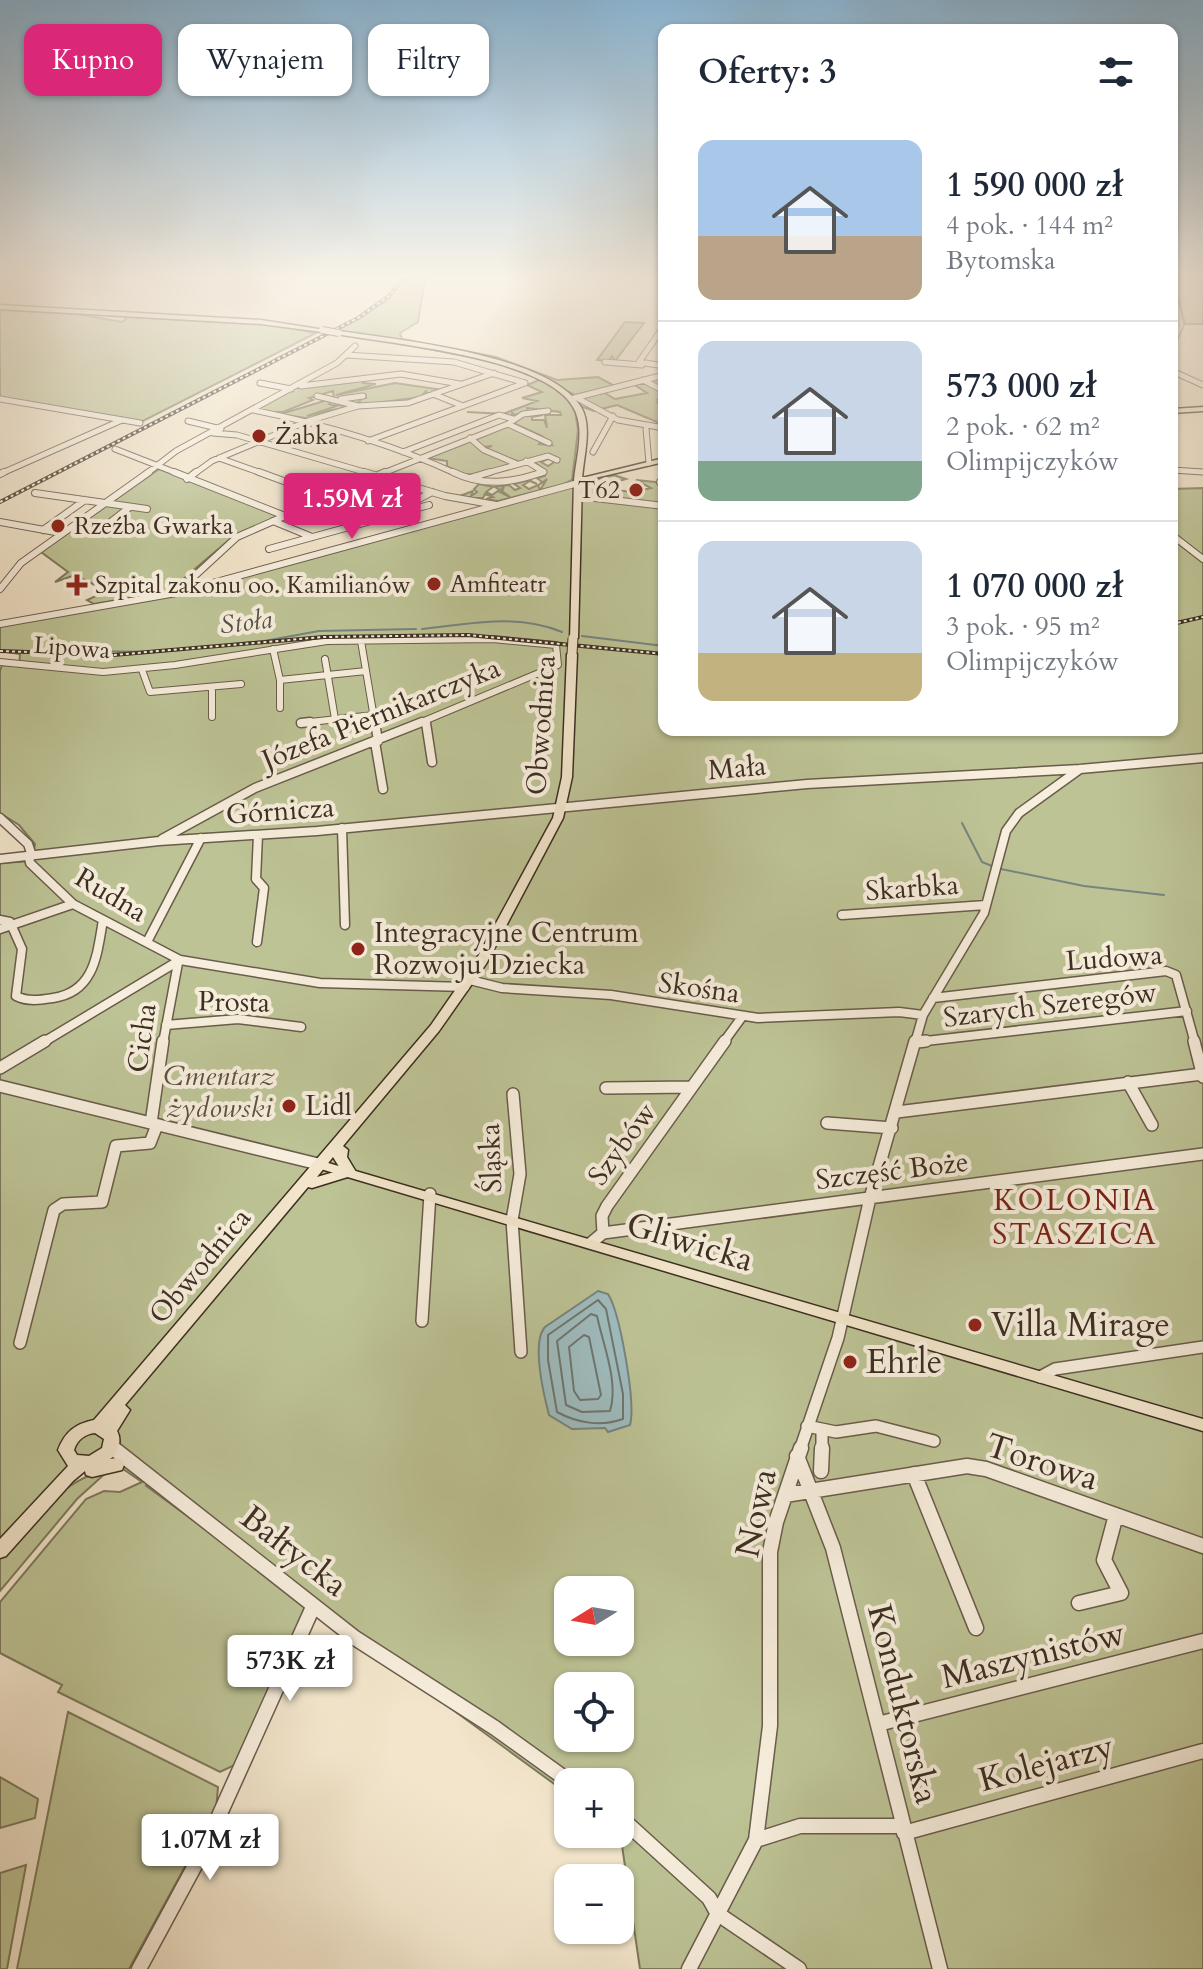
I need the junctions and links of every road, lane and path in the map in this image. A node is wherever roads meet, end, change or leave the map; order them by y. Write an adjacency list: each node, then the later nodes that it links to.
1 (322, 370): 13 (street)
2 (483, 370): 6 (street)
3 (524, 370): 18 (main road, bridge)
4 (632, 370): 5 (street)
5 (622, 372)
6 (494, 373): 11 (street); 22 (street)
7 (658, 376): 9 (street)
8 (1178, 376): 12 (street)
9 (643, 380): 14 (street); 18 (street)
10 (260, 383): 13 (street)
11 (461, 385): 13 (street); 16 (street)
12 (1203, 385)
13 (292, 388): 24 (street)
14 (658, 388)
15 (333, 393): 20 (street)
16 (433, 394): 21 (street); 22 (street)
17 (363, 396): 20 (street)
18 (574, 398): 27 (street); 36 (main road, Obwodnica)
19 (0, 399): 28 (street)
20 (338, 400): 21 (street)
21 (358, 406): 30 (street)
22 (463, 406): 39 (street)
23 (1203, 409): 26 (highway)
24 (253, 410): 30 (street); 35 (street)
25 (548, 411): 31 (street)
26 (1178, 411)
27 (613, 416): 34 (street); 43 (street)
28 (122, 420): 32 (street); 55 (street)
29 (188, 421): 35 (street)
30 (308, 421): 38 (street); 39 (street)
31 (510, 421): 37 (street); 40 (street); 42 (street)
32 (140, 423)
33 (658, 428): 34 (street)
34 (646, 429): 49 (street)
35 (220, 430): 38 (street); 52 (street)
36 (582, 436): 60 (main road, Obwodnica); 60 (main road, Obwodnica)
37 (470, 438): 44 (street); 50 (street)
38 (259, 441): 45 (street); 56 (street)
39 (368, 441): 42 (street)
40 (549, 443)
41 (115, 449): 52 (street)
42 (403, 452): 44 (street)
43 (593, 452)
44 (420, 457): 56 (street); 59 (street)
45 (219, 458): 58 (street); 67 (street)
46 (557, 460): 47 (street)
47 (526, 461): 50 (street); 57 (street)
48 (658, 461): 49 (highway)
49 (649, 463): 51 (highway)
50 (517, 464): 59 (street)
51 (634, 466): 60 (highway); 60 (highway)
52 (156, 467): 58 (street); 70 (street)
53 (1178, 470): 54 (street)
54 (1203, 472)
55 (0, 474)
56 (376, 475): 63 (street); 65 (street)
57 (531, 478): 61 (street); 62 (street)
58 (187, 479): 77 (street)
59 (467, 479): 61 (street)
60 (581, 481): 72 (street); 72 (street); 116 (highway, Obwodnica, bridge)
61 (511, 483): 64 (street)
62 (540, 483)
63 (345, 489): 67 (street); 76 (street)
64 (520, 489)
65 (432, 492): 72 (street); 76 (street)
66 (35, 493): 69 (street)
67 (327, 497): 77 (street)
68 (595, 498): 73 (street)
69 (85, 500): 70 (street); 78 (street)
70 (109, 503): 74 (street); 81 (street)
71 (429, 505): 76 (street)
72 (496, 505): 93 (street)
73 (658, 505)
74 (130, 507): 75 (street); 82 (street)
75 (147, 509)
76 (406, 511): 85 (street)
77 (285, 516): 79 (street)
78 (57, 519): 81 (street); 83 (street)
79 (273, 521): 85 (street); 93 (street)
80 (0, 522): 83 (street)
81 (75, 522): 84 (street)
82 (108, 524)
83 (43, 530): 84 (street)
84 (61, 533): 92 (street)
85 (312, 537): 90 (street)
86 (1178, 539): 89 (street)
87 (1203, 543): 89 (street)
88 (1178, 546): 89 (street)
89 (1187, 546): 91 (street)
90 (269, 549)
91 (1203, 559)
92 (0, 589)
93 (189, 589): 94 (street)
94 (0, 624)
95 (361, 642): 96 (street, Lipowa); 100 (street); 110 (street, Józefa Piernikarczyka)
96 (273, 650): 99 (street, Lipowa); 102 (street)
97 (325, 659): 101 (street)
98 (0, 662): 99 (street, Lipowa)
99 (142, 670): 104 (street)
100 (366, 671): 101 (street); 106 (street)
101 (329, 675): 102 (street); 108 (street)
102 (280, 680): 105 (street)
103 (241, 684): 104 (street)
104 (212, 687): 107 (street)
105 (280, 708)
106 (374, 715): 108 (street); 111 (street)
107 (212, 717)
108 (335, 719): 109 (street)
109 (301, 723)
110 (426, 723): 111 (street, Józefa Piernikarczyka); 113 (street)
111 (376, 741): 115 (street); 121 (street, Józefa Piernikarczyka)
112 (1203, 758): 114 (street, Mała)
113 (432, 762)
114 (1080, 769): 116 (street, Mała); 125 (street, Skarbka)
115 (383, 789)
116 (563, 805): 118 (street, Górnicza); 135 (highway, Obwodnica)
117 (0, 818): 122 (street, Rudna)
118 (342, 828): 119 (street, Górnicza); 130 (street)
119 (258, 835): 120 (street, Górnicza); 133 (street)
120 (201, 838): 121 (street, Górnicza); 132 (street)
121 (159, 841): 122 (street, Górnicza)
122 (30, 856): 123 (street, Górnicza); 124 (street, Rudna)
123 (0, 859)
124 (73, 904): 128 (street, Rudna); 129 (street)
125 (986, 905): 126 (street, Skarbka); 136 (street, Skarbka)
126 (842, 915)
127 (0, 920): 129 (street)
128 (103, 920): 129 (street); 132 (street, Rudna)
129 (11, 925): 131 (street)
130 (345, 925)
131 (0, 929)
132 (147, 942): 134 (street, Rudna)
133 (257, 942)
134 (180, 960): 135 (street, Skośna); 140 (street, Cicha); 144 (street)
135 (464, 988): 139 (street, Skośna); 142 (highway, Obwodnica)
136 (933, 998): 137 (street, Ludowa); 138 (street, Nowa)
137 (1187, 1011): 143 (street, Szarych Szeregów); 145 (street, Ludowa)
138 (923, 1015): 139 (street, Skośna); 143 (street, Nowa)
139 (742, 1017): 148 (street, Szybów)
140 (166, 1025): 141 (street, Prosta); 153 (street, Cicha)
141 (301, 1027)
142 (435, 1028): 156 (highway, Obwodnica); 158 (highway, Obwodnica)
143 (917, 1042): 151 (street, Nowa)
144 (0, 1068)
145 (1202, 1076): 146 (street)
146 (1128, 1082): 151 (street); 154 (street)
147 (0, 1086): 153 (street, Gliwicka)
148 (692, 1087): 149 (street, Szybów); 164 (street, Szybów)
149 (606, 1088)
150 (513, 1094): 163 (street, Śląska)
151 (897, 1112): 155 (street, Nowa)
152 (827, 1123): 155 (street)
153 (154, 1124): 158 (street, Gliwicka); 168 (street)
154 (1152, 1125)
155 (892, 1128): 162 (street, Nowa)
156 (341, 1150): 158 (highway, Obwodnica); 159 (highway)
157 (1203, 1154): 162 (street, Szczęść Boże)
158 (322, 1165): 159 (main road, Gliwicka); 160 (highway, Obwodnica); 176 (highway, Obwodnica)
159 (349, 1172): 160 (highway); 161 (main road, Gliwicka)
160 (312, 1183): 176 (highway, Obwodnica)
161 (430, 1194): 163 (main road, Gliwicka); 167 (street)
162 (870, 1198): 164 (street, Szczęść Boże); 166 (street, Nowa)
163 (512, 1220): 165 (main road, Gliwicka); 170 (street, Śląska)
164 (603, 1233): 165 (street)
165 (591, 1243): 166 (main road, Gliwicka)
166 (843, 1319): 171 (main road, Gliwicka); 173 (street, Nowa)
167 (422, 1321)
168 (20, 1343)
169 (1203, 1347): 171 (street)
170 (521, 1352)
171 (1040, 1377): 172 (main road, Gliwicka)
172 (1203, 1425)
173 (807, 1426): 174 (street); 177 (street, Nowa)
174 (822, 1430): 175 (street); 179 (street)
175 (934, 1441)
176 (107, 1446): 178 (highway); 178 (highway); 181 (highway); 189 (street, Bałtycka)
177 (797, 1456): 182 (street, Konduktorska); 183 (street, Nowa)
178 (76, 1461): 181 (highway); 185 (highway)
179 (821, 1471)
180 (914, 1474): 182 (street, Torowa); 184 (street, Torowa); 190 (street)
181 (55, 1491): 187 (highway)
182 (812, 1492): 183 (street, Torowa); 192 (street, Konduktorska)
183 (785, 1495): 197 (street, Nowa)
184 (1116, 1515): 186 (street, Torowa); 188 (street)
185 (0, 1544)
186 (1203, 1546)
187 (0, 1551)
188 (1079, 1603)
189 (313, 1607): 194 (street, Bałtycka); 199 (street)
190 (976, 1628)
191 (1203, 1641): 192 (street, Maszynistów)
192 (878, 1724): 195 (street, Konduktorska)
193 (1203, 1751): 195 (street, Kolejarzy)
194 (554, 1771)
195 (903, 1829): 197 (street, Kolejarzy); 202 (street, Konduktorska)
196 (634, 1830): 198 (street)
197 (756, 1840): 198 (street, Nowa)
198 (718, 1914): 200 (street, Nowa); 201 (street)
199 (144, 1965)
200 (689, 1969)
201 (799, 1969)
202 (940, 1969)

